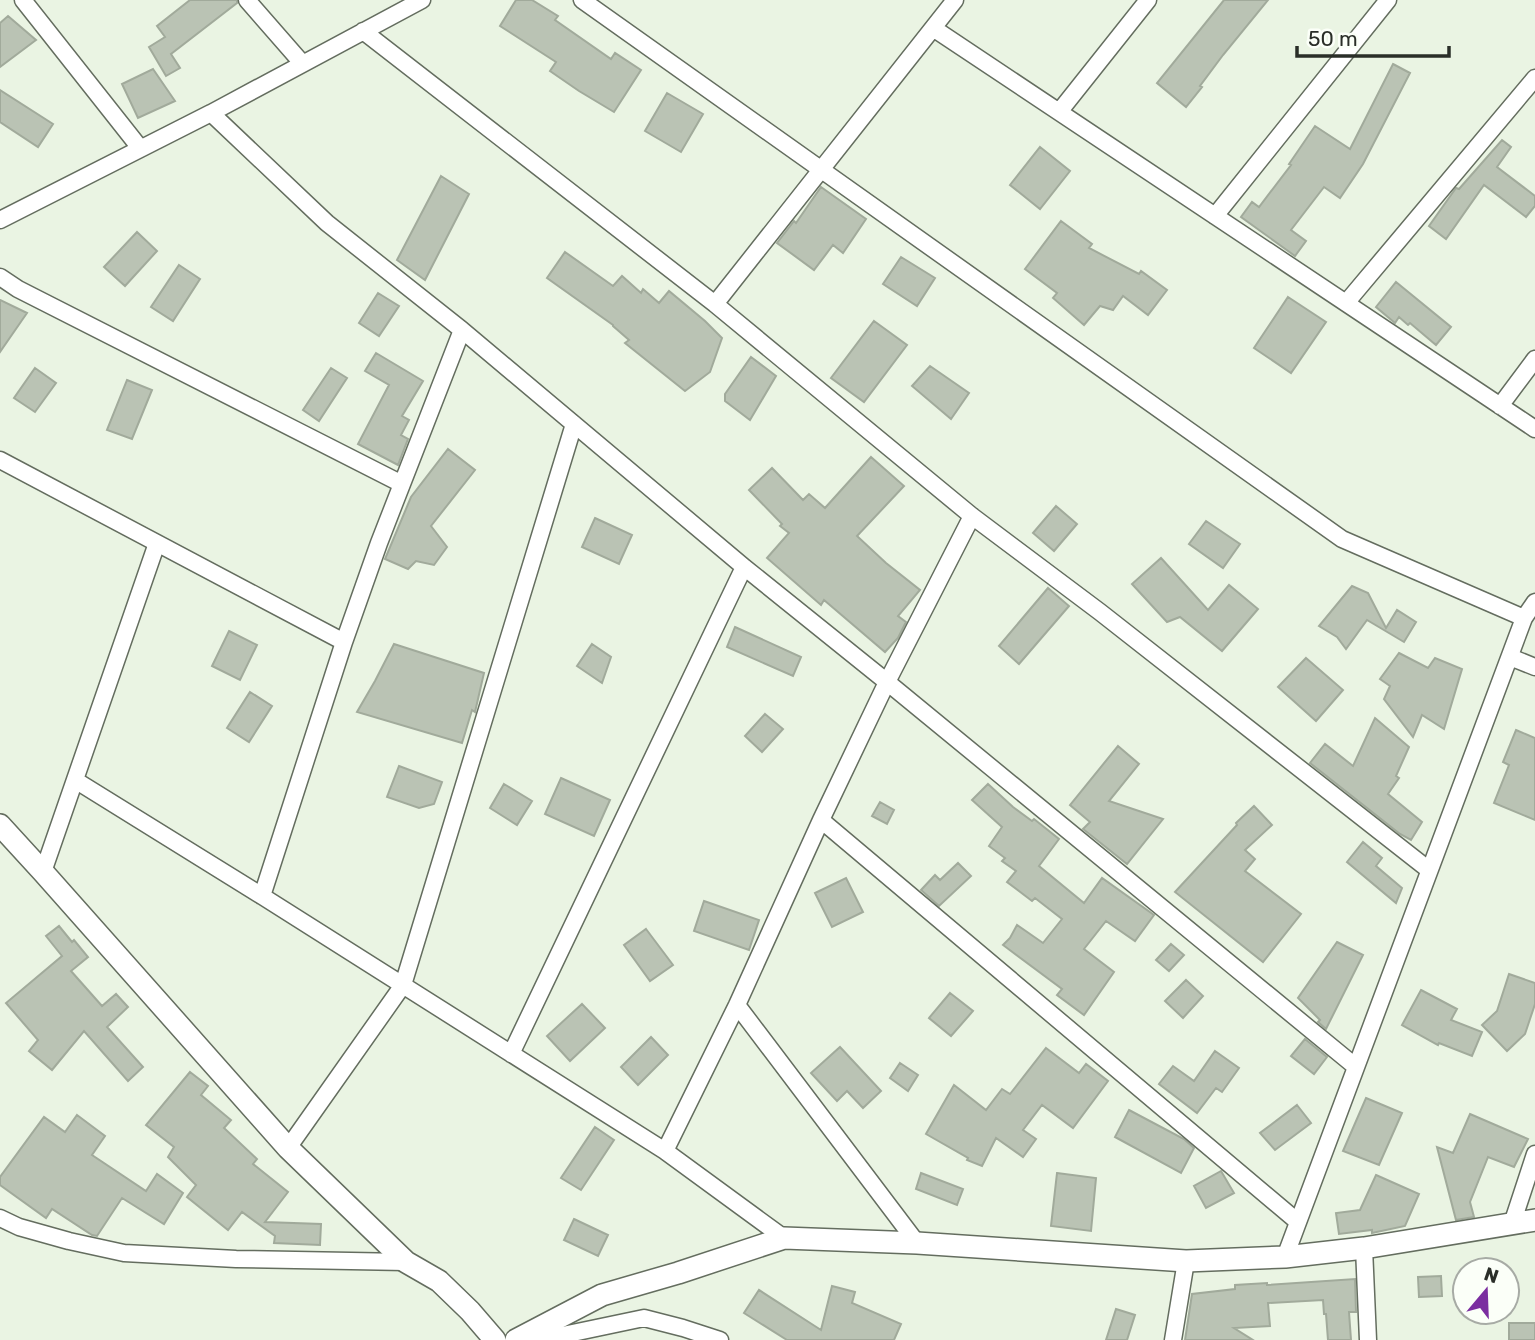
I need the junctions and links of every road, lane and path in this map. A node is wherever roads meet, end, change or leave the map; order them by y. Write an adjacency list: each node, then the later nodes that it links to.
1 (23, 0): 14 (street)
2 (247, 0): 10 (street)
3 (422, 0): 9 (street)
4 (582, 0): 15 (street)
5 (955, 0): 8 (street)
6 (1148, 0): 12 (street)
7 (1388, 0): 16 (street)
8 (933, 28): 12 (street); 15 (street)
9 (363, 31): 10 (street); 20 (street)
10 (302, 63): 13 (street)
11 (1535, 78): 19 (street)
12 (1059, 112): 16 (street)
13 (211, 113): 14 (street); 21 (street)
14 (140, 148): 17 (street)
15 (821, 169): 20 (street); 32 (street)
16 (1215, 216): 19 (street)
17 (0, 220)
18 (0, 277): 27 (street)
19 (1346, 303): 23 (street)
20 (715, 304): 28 (street)
21 (461, 330): 24 (street); 27 (street)
22 (1535, 359): 23 (street)
23 (1500, 406): 25 (street)
24 (574, 424): 30 (street); 43 (street)
25 (1535, 429)
26 (0, 460): 29 (street)
27 (402, 484): 33 (street)
28 (972, 516): 36 (street); 40 (street)
29 (157, 543): 33 (street); 37 (street)
30 (744, 567): 36 (street); 45 (street)
31 (1535, 602): 32 (street)
32 (1524, 618): 34 (street)
33 (344, 642): 42 (street)
34 (1510, 657): 35 (street); 40 (street)
35 (1535, 667)
36 (887, 682): 38 (street); 46 (street)
37 (75, 780): 41 (street); 42 (street)
38 (821, 820): 44 (street); 52 (street)
39 (0, 825): 41 (street)
40 (1429, 870): 46 (street)
41 (43, 872): 47 (street)
42 (262, 896): 43 (street)
43 (403, 985): 45 (street); 47 (street)
44 (737, 1005): 48 (street); 55 (street)
45 (511, 1054): 48 (street)
46 (1356, 1067): 52 (street)
47 (288, 1148): 59 (street)
48 (665, 1151): 54 (street)
49 (1535, 1154): 53 (street)
50 (0, 1218): 59 (street)
51 (1535, 1220): 53 (street)
52 (1298, 1222): 57 (street)
53 (1512, 1224): 56 (street)
54 (784, 1238): 55 (street); 61 (street)
55 (917, 1243): 58 (street)
56 (1364, 1248): 57 (street); 65 (street)
57 (1285, 1257): 58 (street)
58 (1186, 1261): 64 (street)
59 (406, 1262): 60 (street)
60 (495, 1340)
61 (516, 1340)
62 (538, 1340): 63 (street)
63 (720, 1340)
64 (1173, 1340)
65 (1368, 1340)

